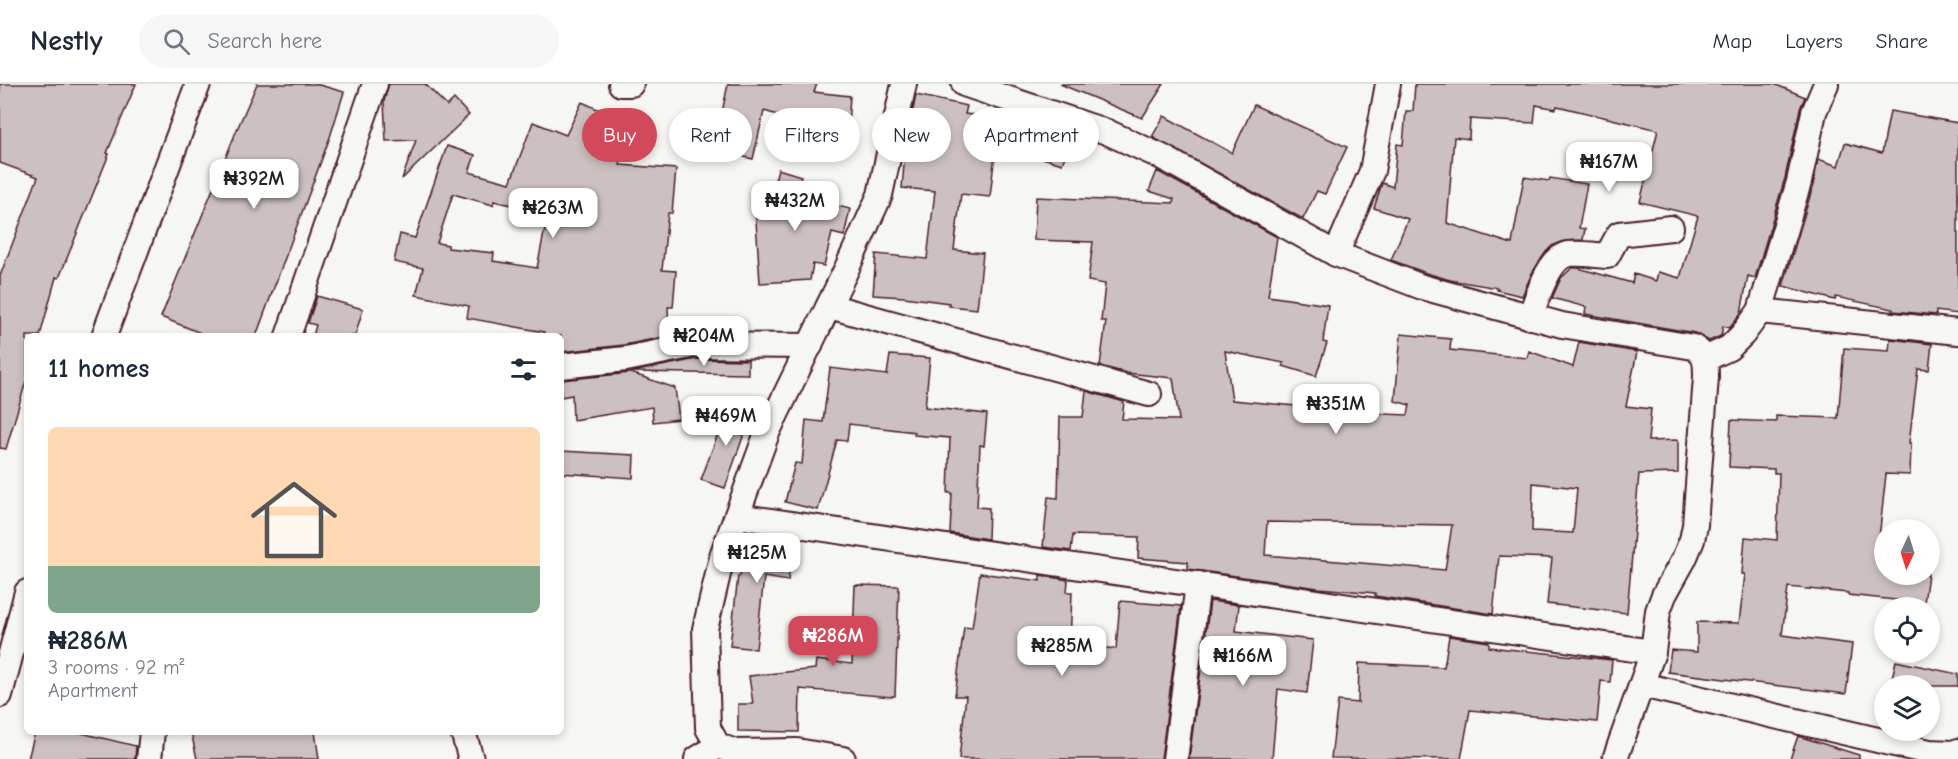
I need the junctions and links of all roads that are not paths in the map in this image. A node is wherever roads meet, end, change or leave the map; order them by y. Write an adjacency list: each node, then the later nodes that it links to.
1 (198, 84): 15 (street)
2 (375, 84): 16 (street)
3 (621, 84): 4 (street)
4 (631, 84)
5 (904, 84): 11 (street)
6 (964, 84): 10 (street)
7 (1388, 84): 10 (street)
8 (1826, 84): 12 (street)
9 (1671, 228): 13 (street)
10 (1336, 254): 13 (street)
11 (829, 306): 17 (street); 20 (street)
12 (1760, 311): 14 (street); 18 (street)
13 (1530, 317): 18 (street)
14 (1958, 332)
15 (105, 333)
16 (289, 333)
17 (810, 346): 19 (street); 21 (street)
18 (1705, 359): 24 (street)
19 (564, 366)
20 (1149, 394)
21 (737, 516): 22 (street); 29 (street)
22 (1197, 584): 24 (street); 35 (street)
23 (24, 603): 26 (street)
24 (1653, 652): 25 (street)
25 (1642, 685): 30 (street); 36 (street)
26 (0, 695)
27 (152, 735): 31 (street)
28 (464, 735): 32 (street)
29 (718, 746): 33 (street); 34 (street)
30 (1958, 752)
31 (149, 759)
32 (471, 759)
33 (698, 759)
34 (843, 759)
35 (1175, 759)
36 (1615, 759)

